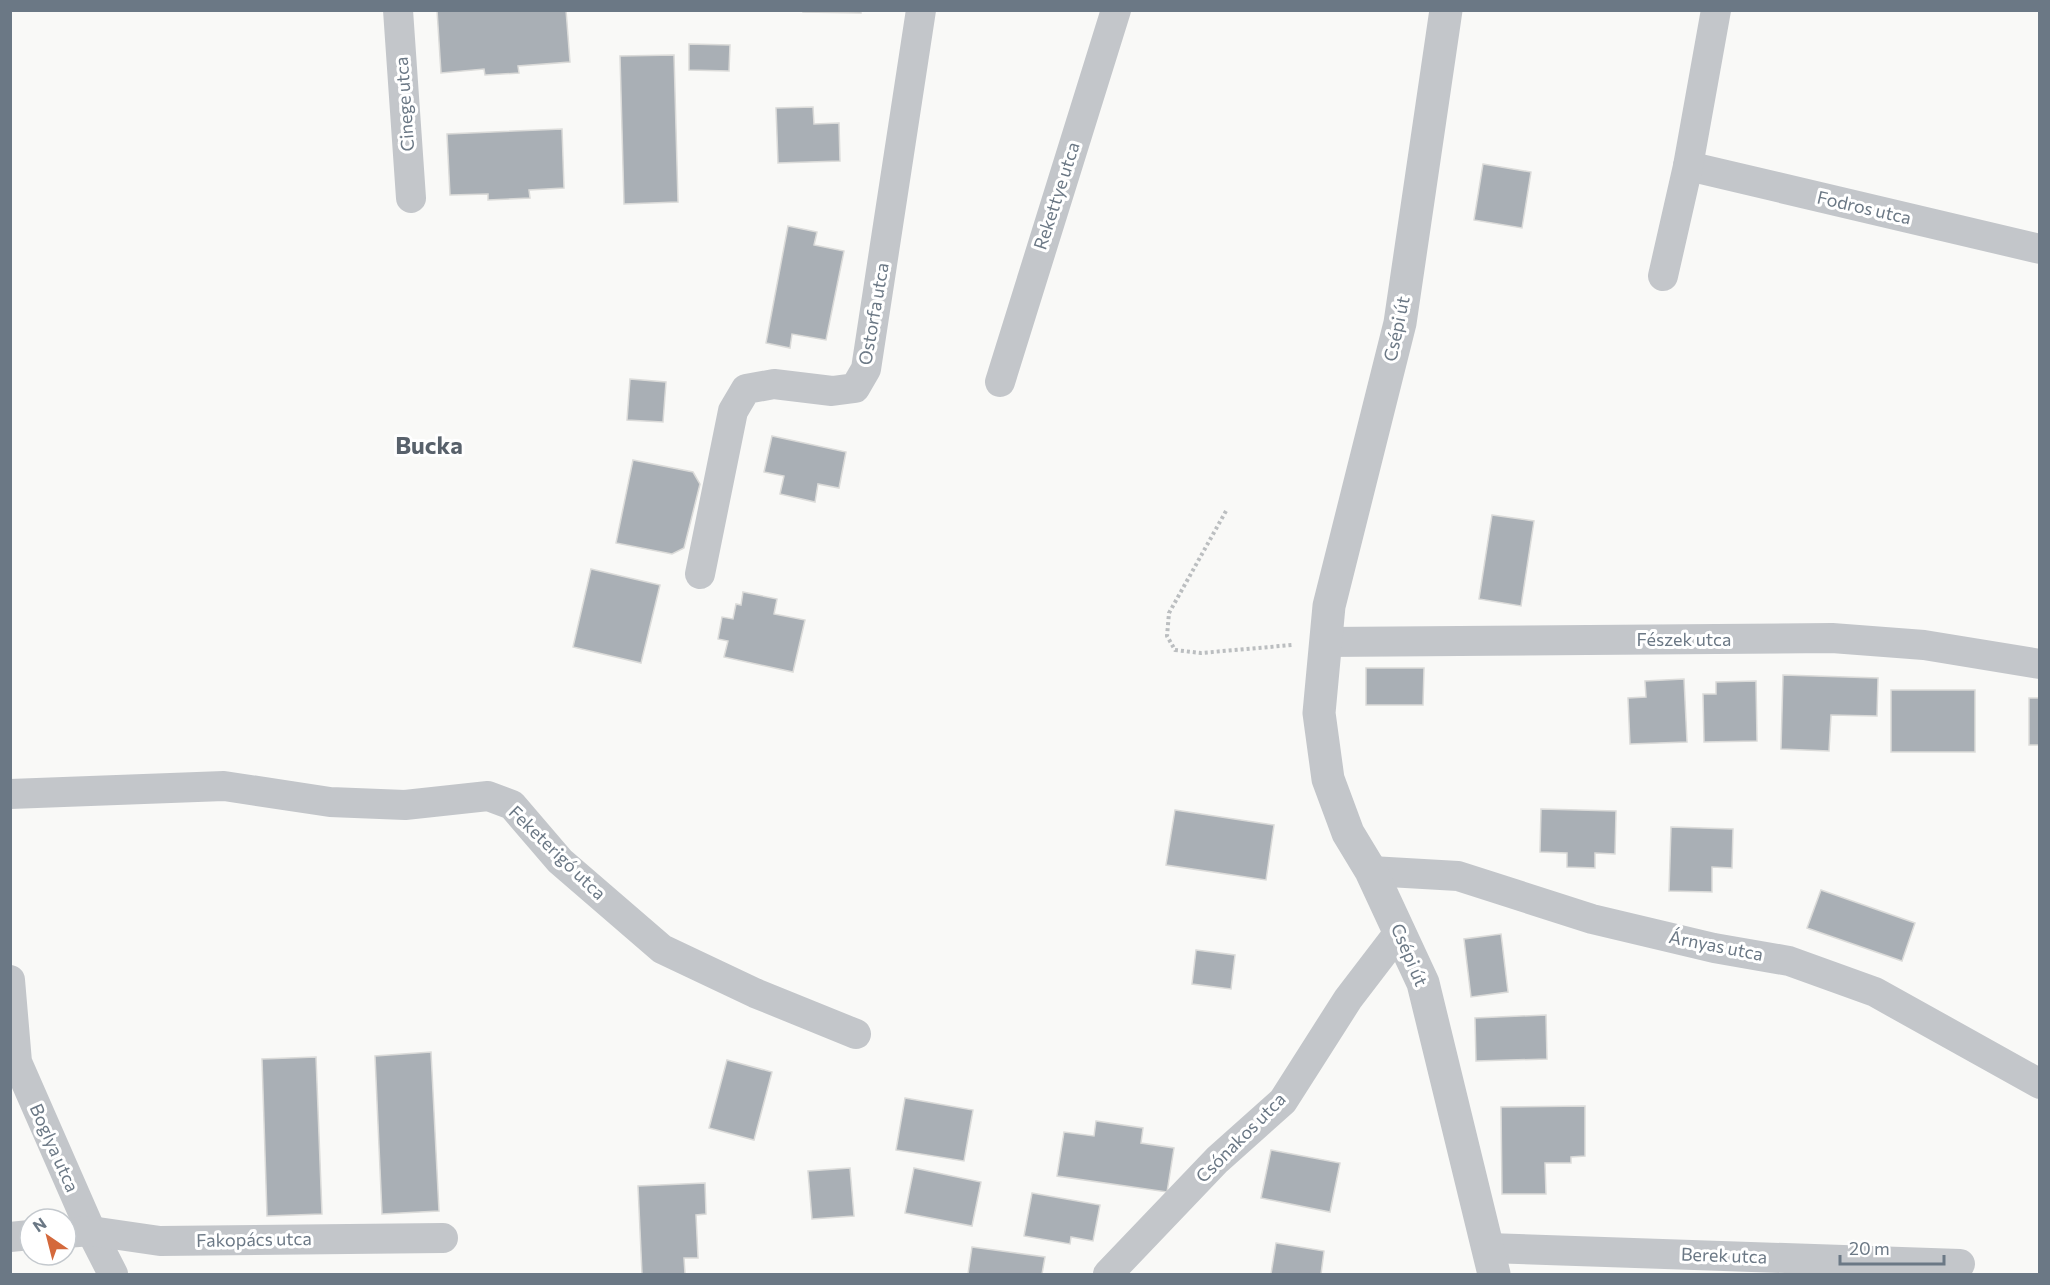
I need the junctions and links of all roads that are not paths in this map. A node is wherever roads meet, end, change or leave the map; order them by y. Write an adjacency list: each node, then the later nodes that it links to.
1 (398, 10): 7 (street, Cinege utca)
2 (921, 10): 11 (street, Ostorfa utca)
3 (1116, 10): 10 (street, Rekettye utca)
4 (1446, 10): 12 (street, Csépi út)
5 (1716, 10): 6 (street)
6 (1689, 166): 8 (street, Fodros utca); 9 (street)
7 (411, 198)
8 (2040, 249)
9 (1663, 276)
10 (1000, 382)
11 (700, 574)
12 (1326, 642): 13 (street, Fészek utca); 15 (street, Csépi út)
13 (2040, 664)
14 (10, 794): 18 (street, Feketerigó utca)
15 (1371, 871): 16 (street, Csépi út); 20 (street, Árnyas utca)
16 (1400, 931): 23 (street, Csépi út); 26 (street, Csónakos utca)
17 (10, 980): 19 (street, Boglya utca)
18 (856, 1034)
19 (14, 1066): 21 (street, Boglya utca)
20 (2040, 1084)
21 (79, 1232): 22 (street, Fakopács utca); 25 (street, Boglya utca)
22 (443, 1238)
23 (1491, 1261): 24 (street, Berek utca)
24 (1960, 1264)
25 (113, 1275)
26 (1108, 1275)

